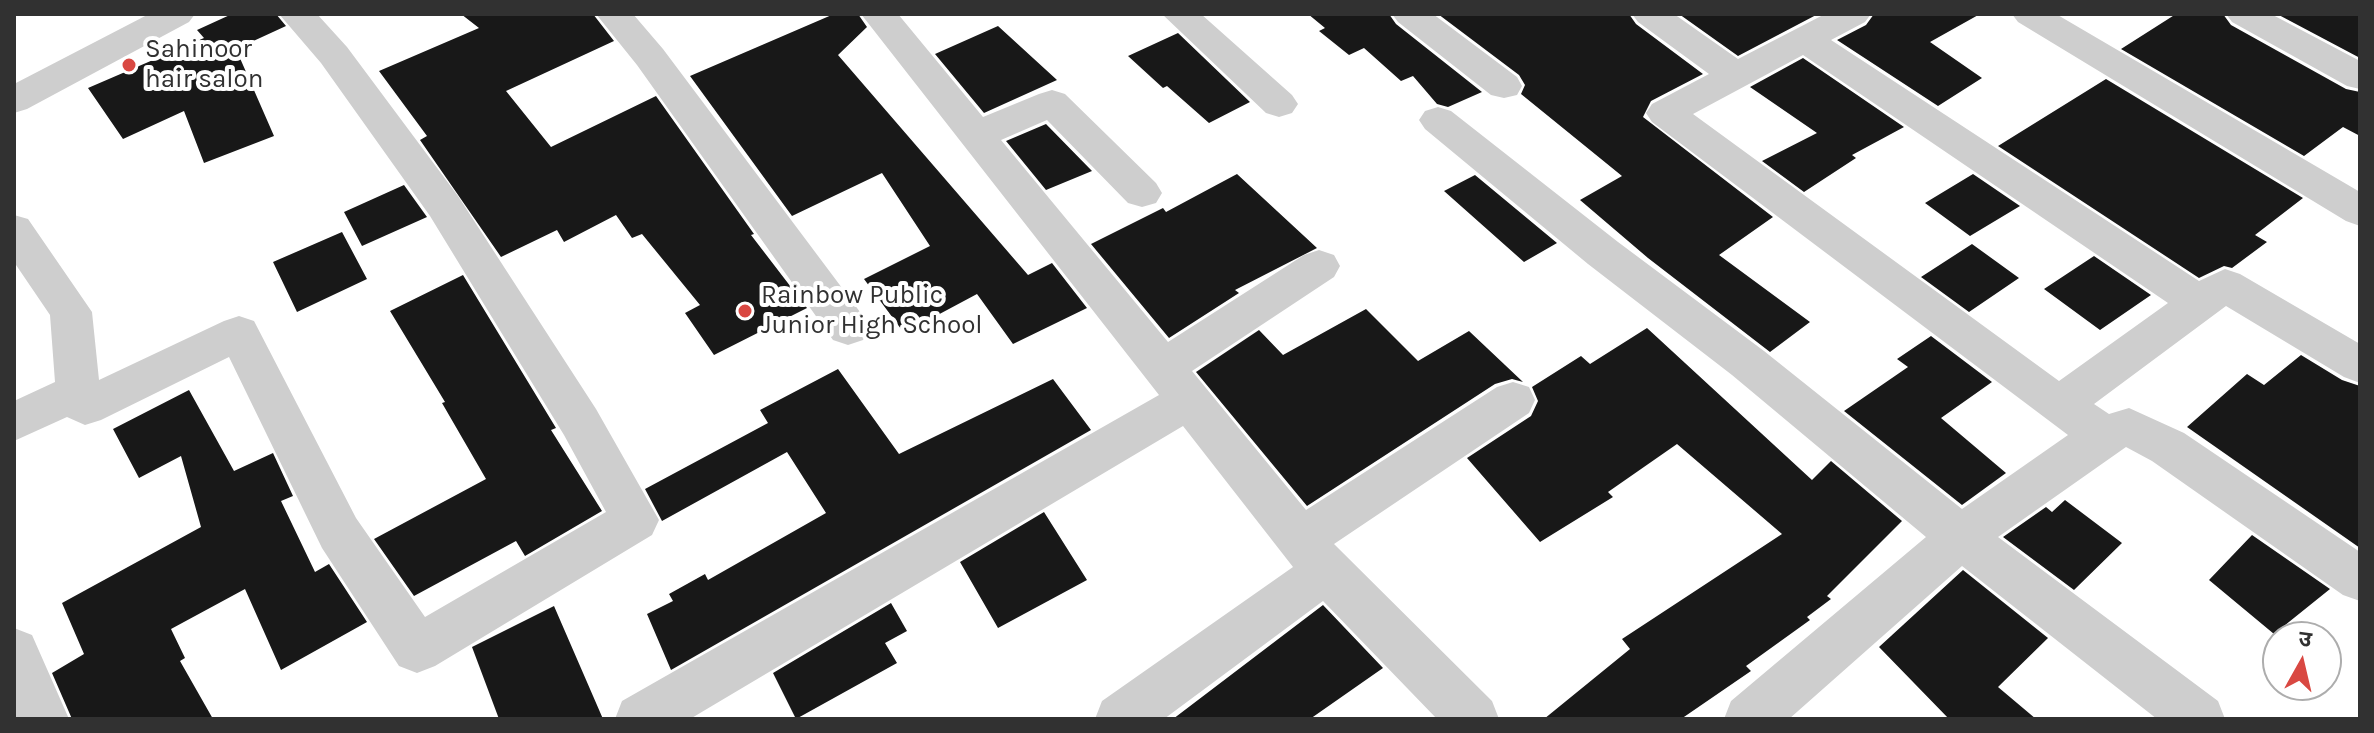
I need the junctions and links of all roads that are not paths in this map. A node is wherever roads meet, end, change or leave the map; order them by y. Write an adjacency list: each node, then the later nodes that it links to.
1 (177, 14): 15 (street)
2 (297, 14): 27 (street)
3 (614, 14): 24 (street)
4 (879, 14): 18 (street)
5 (1180, 14): 16 (street)
6 (1410, 14): 14 (street)
7 (1650, 14): 12 (street)
8 (1853, 14): 11 (street)
9 (2030, 14): 20 (street)
10 (2244, 14): 13 (street)
11 (1804, 39): 12 (street); 23 (street)
12 (1736, 75): 29 (street)
13 (2360, 77)
14 (1504, 86)
15 (14, 100)
16 (1279, 104)
17 (1438, 120): 32 (street)
18 (977, 135): 19 (street); 26 (street)
19 (1142, 193)
20 (2360, 211)
21 (14, 230): 27 (street)
22 (1319, 266): 26 (street)
23 (2200, 303): 25 (street); 29 (street)
24 (848, 328)
25 (2360, 365)
26 (1176, 384): 33 (street); 38 (street)
27 (78, 391): 30 (street)
28 (1513, 400): 33 (street)
29 (2059, 405): 31 (street)
30 (14, 422)
31 (2104, 435): 32 (street); 34 (street)
32 (1961, 537): 40 (street); 41 (street)
33 (1313, 556): 36 (street); 39 (street)
34 (2360, 579)
35 (14, 652): 37 (street)
36 (1447, 711)
37 (43, 719)
38 (641, 719)
39 (1121, 719)
40 (1750, 719)
41 (2199, 719)

